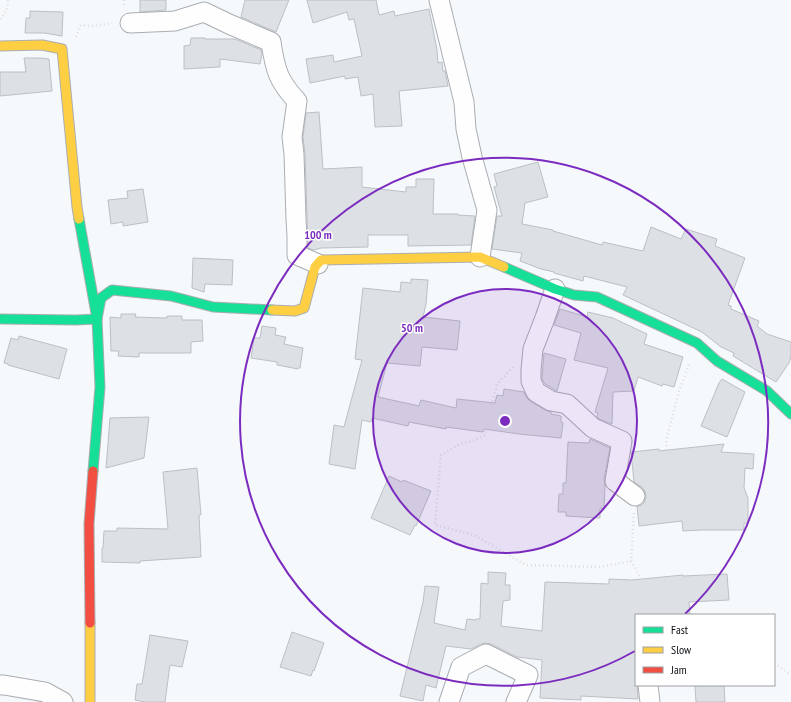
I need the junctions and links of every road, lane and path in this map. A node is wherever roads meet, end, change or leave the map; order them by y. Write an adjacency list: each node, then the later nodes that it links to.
1 (8, 0): 4 (path)
2 (124, 0): 5 (path)
3 (439, 0): 8 (street)
4 (0, 19)
5 (130, 23): 7 (path); 9 (street)
6 (0, 46): 7 (street)
7 (62, 48): 12 (street)
8 (480, 257): 9 (street); 10 (street)
9 (318, 264): 12 (street)
10 (555, 289): 13 (street); 14 (street)
11 (0, 319): 12 (street)
12 (98, 319): 24 (street)
13 (697, 343): 15 (street); 16 (path)
14 (532, 349): 16 (street); 17 (path)
15 (791, 414)
16 (635, 496): 17 (path)
17 (631, 561): 18 (path)
18 (643, 614)
19 (775, 664): 20 (path)
20 (791, 675)
21 (0, 685): 23 (street)
22 (648, 686): 27 (street)
23 (63, 702)
24 (90, 702)
25 (449, 702): 26 (street)
26 (516, 702)
27 (650, 702)

